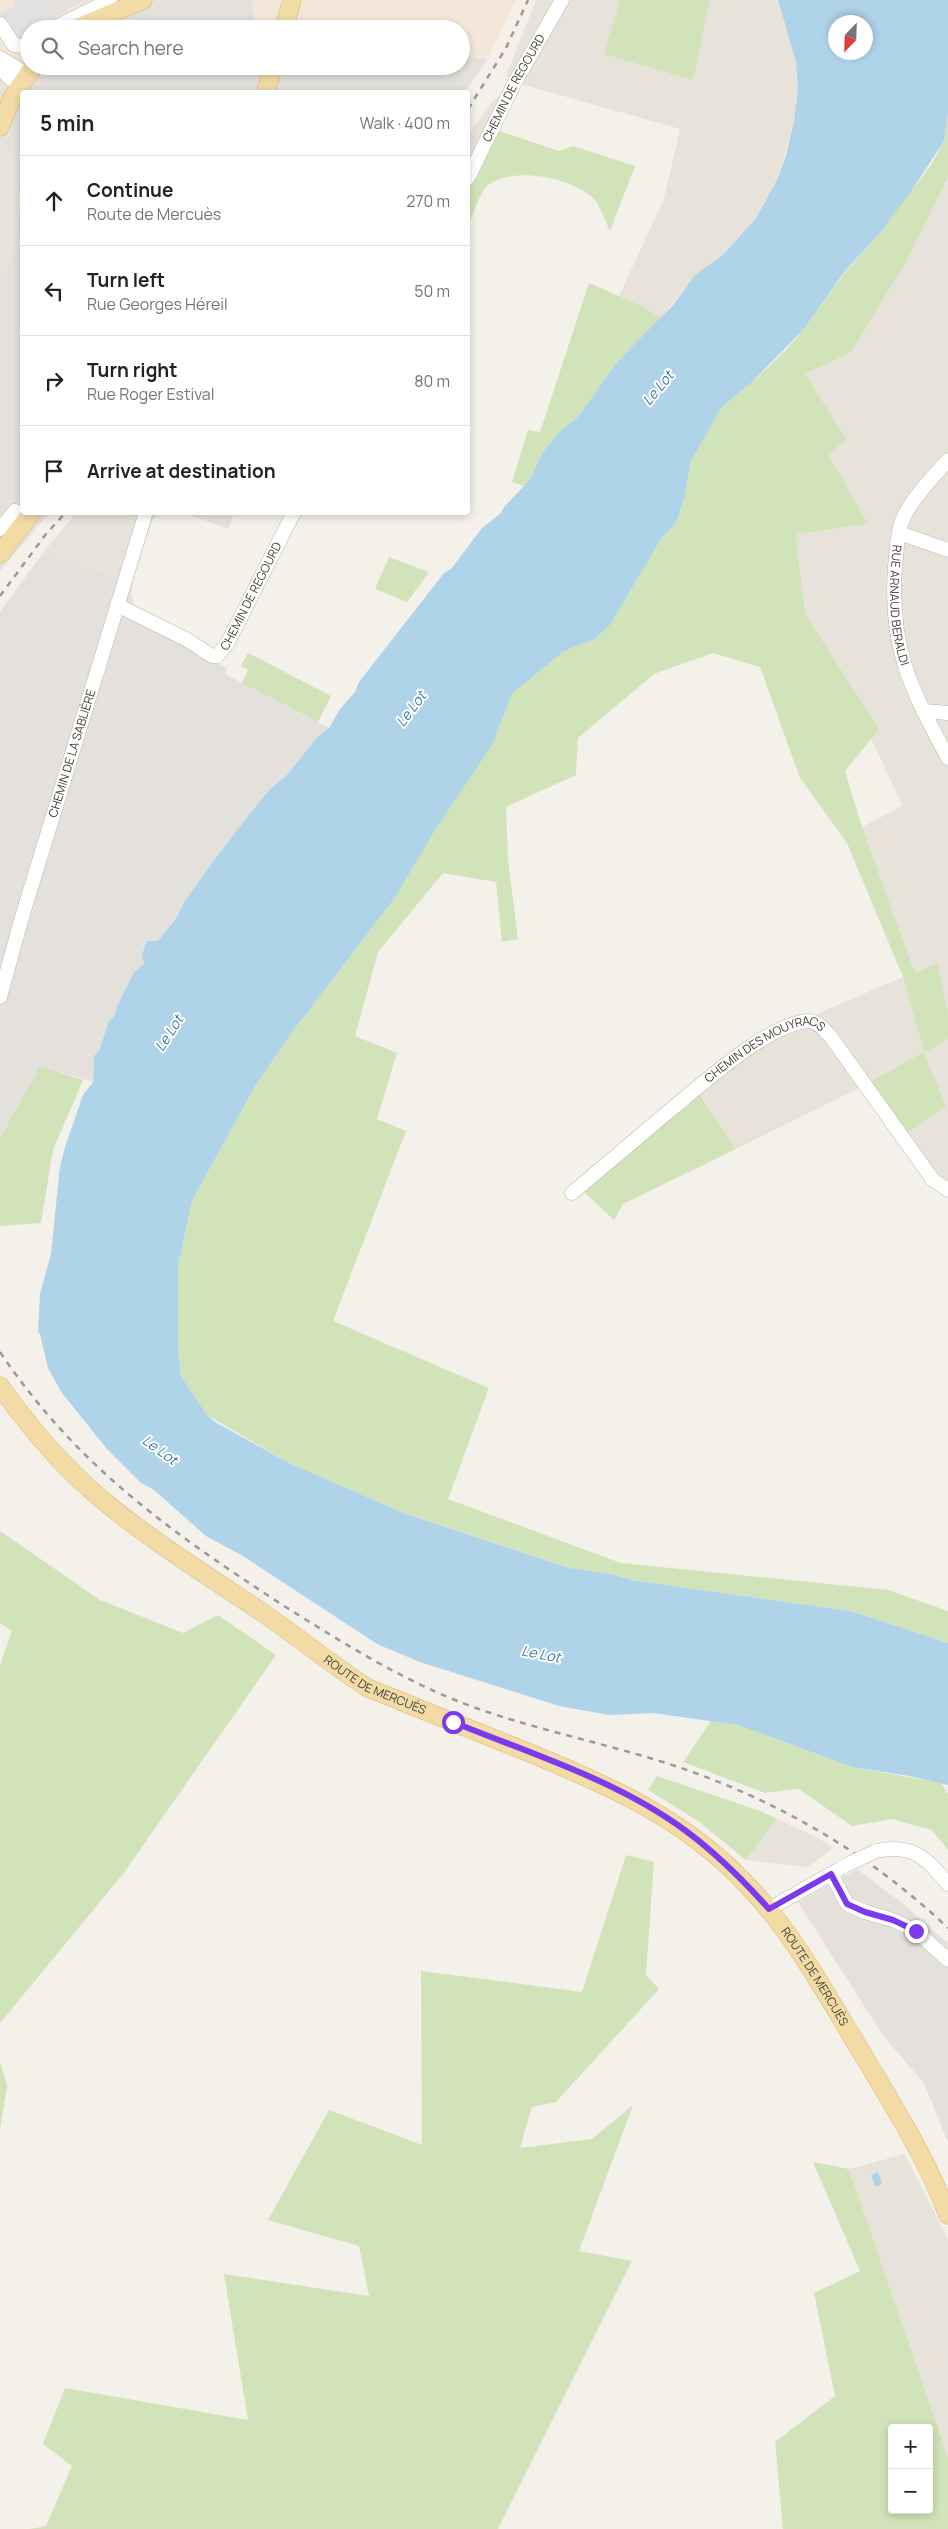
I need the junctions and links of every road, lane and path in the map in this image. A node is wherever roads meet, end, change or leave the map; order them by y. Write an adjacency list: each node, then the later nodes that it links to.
1 (110, 0): 5 (street)
2 (143, 0): 6 (main road)
3 (292, 0): 7 (main road)
4 (562, 0): 16 (street, CHEMIN DE REGOURD)
5 (70, 20)
6 (96, 20)
7 (286, 20)
8 (0, 24): 9 (street)
9 (20, 46)
10 (0, 58): 11 (street)
11 (19, 70): 14 (main road); 15 (main road)
12 (271, 75): 13 (main road)
13 (267, 90)
14 (0, 99)
15 (0, 127)
16 (470, 174)
17 (948, 460): 23 (street, RUE ARNAUD BERALDI)
18 (20, 512): 22 (street)
19 (31, 515): 25 (main road)
20 (145, 515): 26 (street, CHEMIN DE LA SABLIÈRE)
21 (292, 515): 26 (street, CHEMIN DE REGOURD)
22 (0, 529)
23 (899, 533): 24 (street); 27 (street, RUE ARNAUD BERALDI)
24 (948, 550)
25 (0, 554)
26 (117, 605): 30 (street, CHEMIN DE LA SABLIÈRE)
27 (923, 711): 28 (street); 29 (street, RUE ARNAUD BERALDI)
28 (948, 713)
29 (948, 758)
30 (0, 997)
31 (948, 1190): 32 (street, CHEMIN DES MOUYRACS)
32 (572, 1193)
33 (0, 1386): 36 (main road, ROUTE DE MERCUÈS)
34 (831, 1874): 35 (street, bridge); 36 (street); 37 (street)
35 (948, 1884)
36 (769, 1909): 38 (main road, ROUTE DE MERCUÈS)
37 (948, 1960)
38 (948, 2215)

